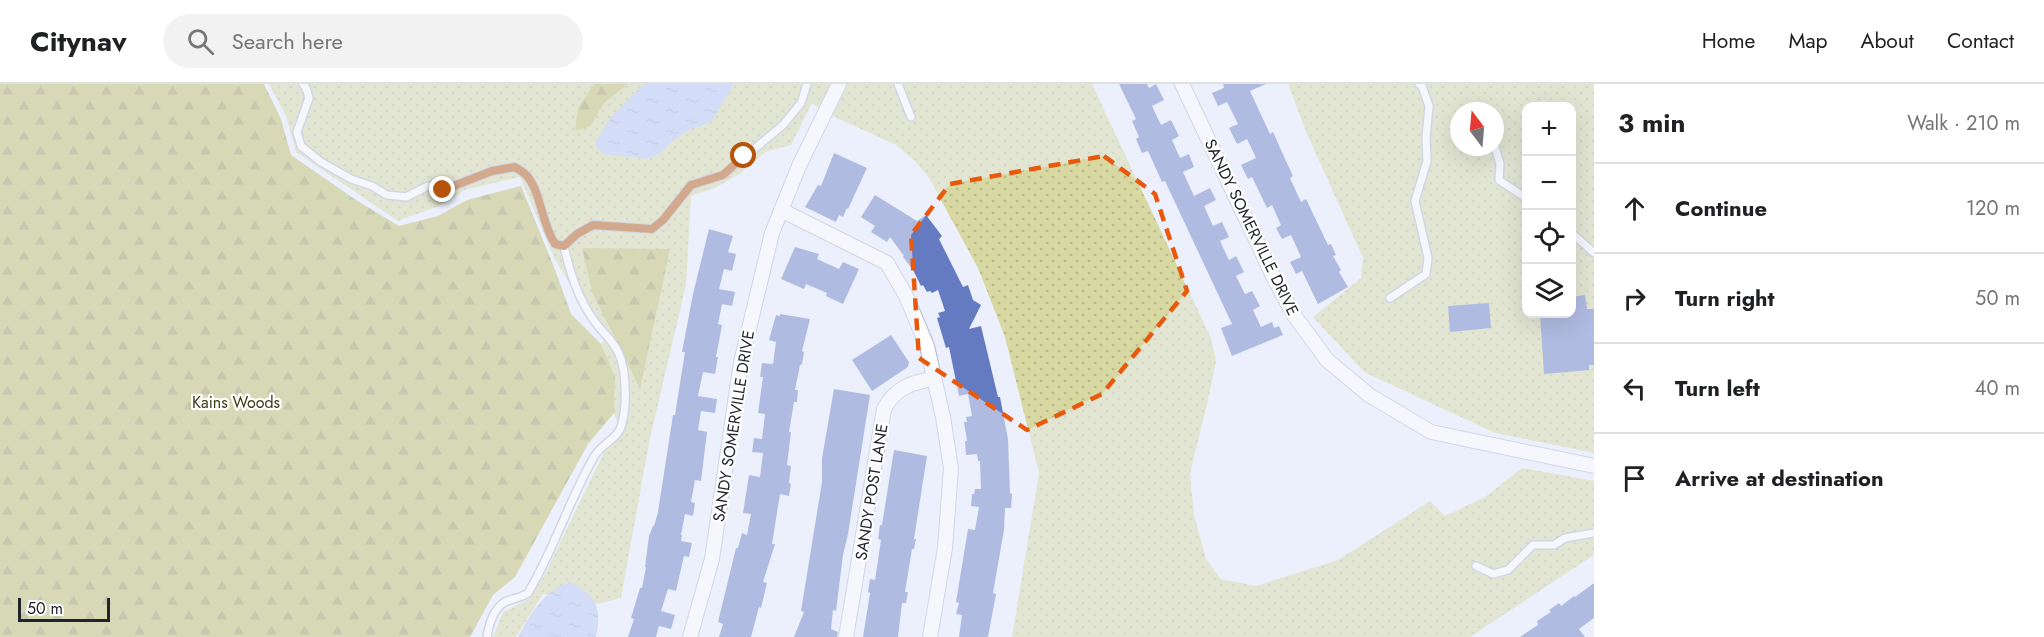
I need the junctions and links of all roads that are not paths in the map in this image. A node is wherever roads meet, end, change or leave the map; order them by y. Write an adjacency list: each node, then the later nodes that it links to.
1 (303, 84): 12 (lane)
2 (807, 84): 12 (lane)
3 (839, 84): 10 (street, SANDY SOMERVILLE DRIVE)
4 (898, 84): 7 (lane)
5 (1182, 84): 16 (street, SANDY SOMERVILLE DRIVE)
6 (1419, 84): 14 (lane)
7 (911, 117)
8 (1498, 156): 9 (lane)
9 (1522, 195)
10 (781, 210): 15 (street); 20 (street, SANDY SOMERVILLE DRIVE)
11 (1576, 237): 13 (lane)
12 (564, 246): 19 (lane)
13 (1594, 254)
14 (1390, 298)
15 (934, 379): 21 (street, SANDY POST LANE); 22 (street)
16 (1594, 466)
17 (1594, 533): 18 (lane)
18 (1476, 566)
19 (487, 637)
20 (690, 637)
21 (846, 637)
22 (930, 637)

